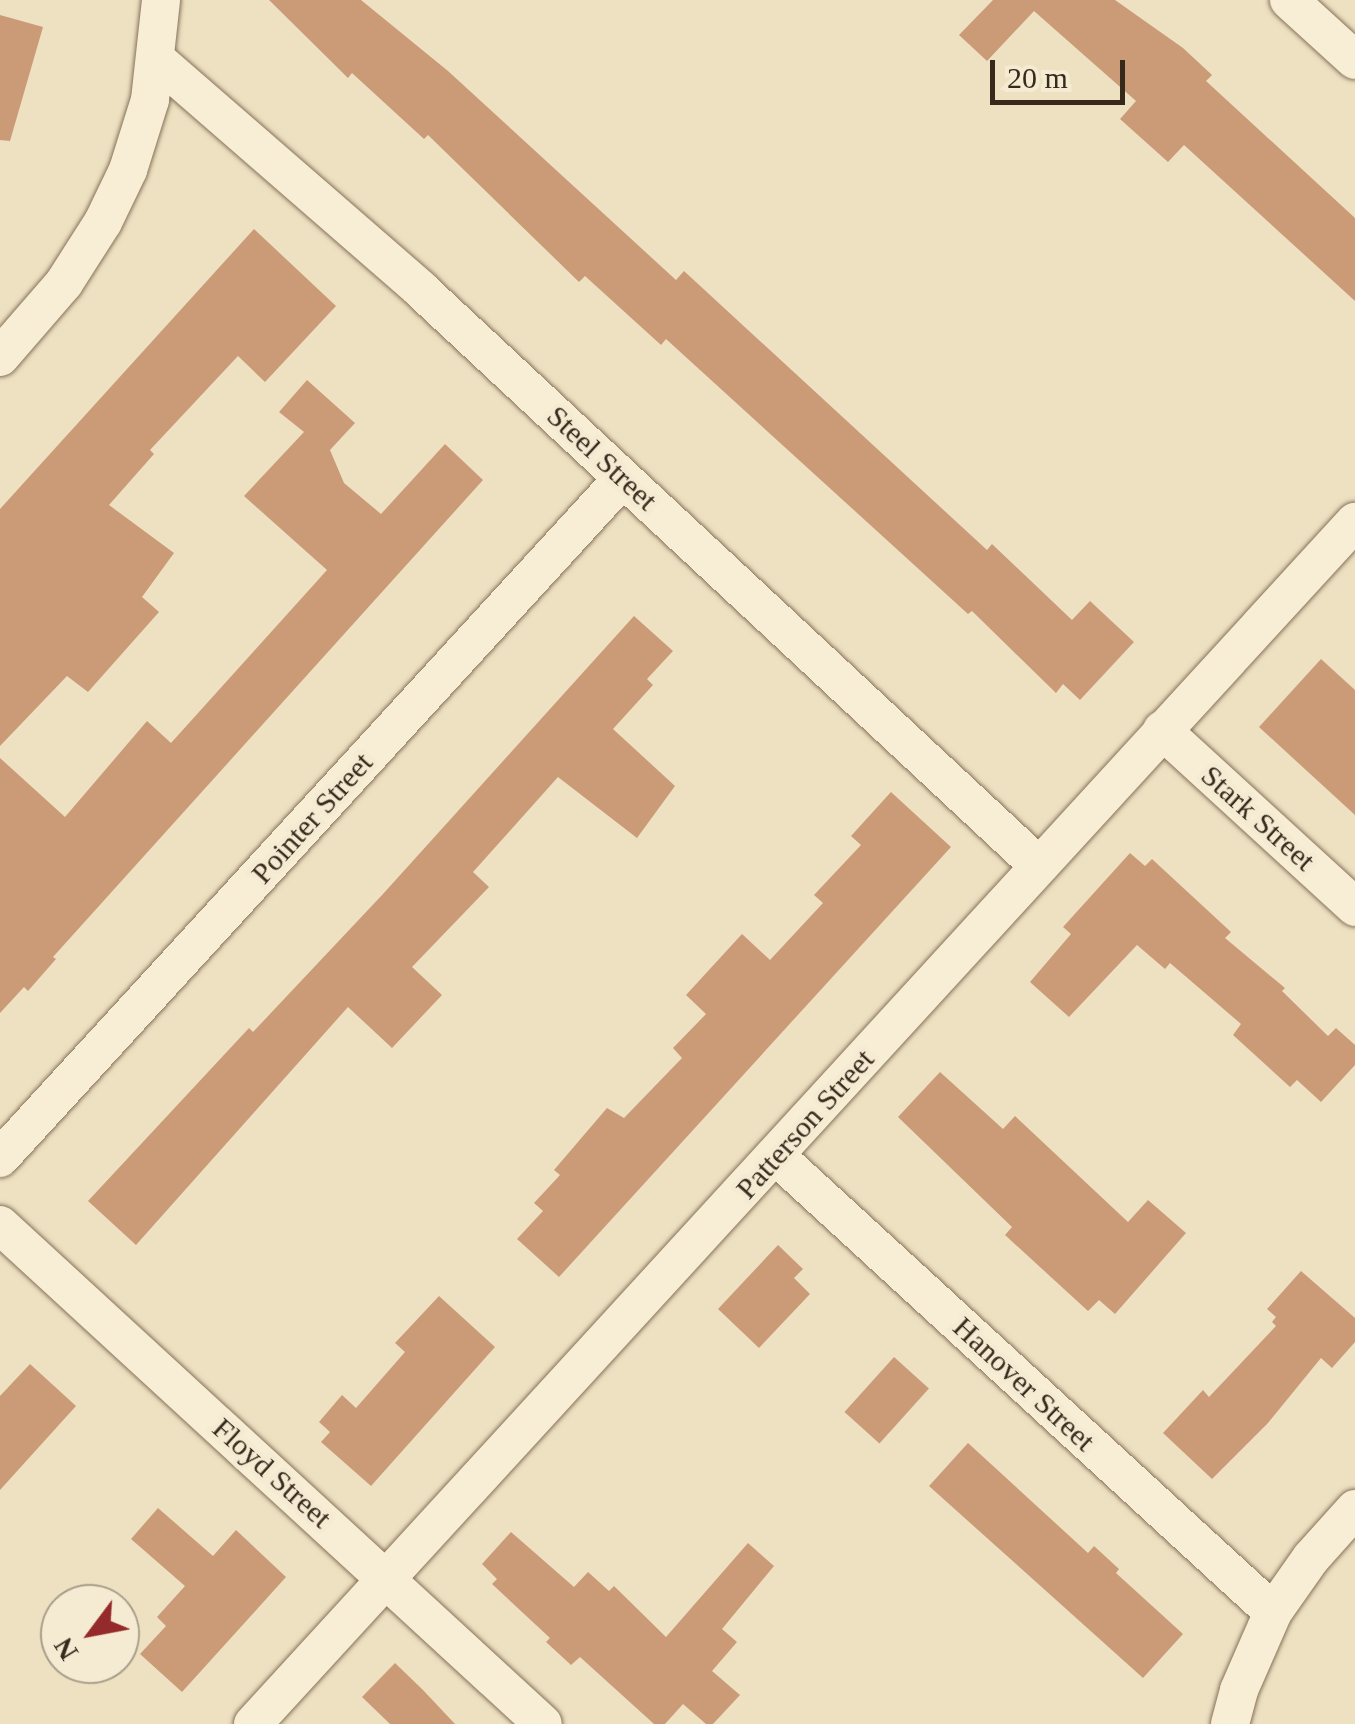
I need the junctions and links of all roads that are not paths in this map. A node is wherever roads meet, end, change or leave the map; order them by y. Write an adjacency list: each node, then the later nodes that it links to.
1 (161, 0): 3 (street)
2 (1290, 0): 4 (street)
3 (157, 60): 5 (street); 6 (street, Steel Street)
4 (1355, 60)
5 (0, 357)
6 (623, 478): 9 (street, Steel Street); 12 (street, Pointer Street)
7 (1355, 522): 8 (street, Patterson Street)
8 (1162, 730): 9 (street, Patterson Street); 10 (street, Stark Street)
9 (1039, 866): 11 (street, Patterson Street)
10 (1355, 907)
11 (776, 1156): 15 (street, Patterson Street); 16 (street, Hanover Street)
12 (0, 1158)
13 (0, 1225): 15 (street, Floyd Street)
14 (1355, 1509): 16 (street)
15 (388, 1578): 17 (street, Patterson Street); 18 (street, Floyd Street)
16 (1273, 1612): 19 (street)
17 (253, 1724)
18 (543, 1724)
19 (1230, 1724)

